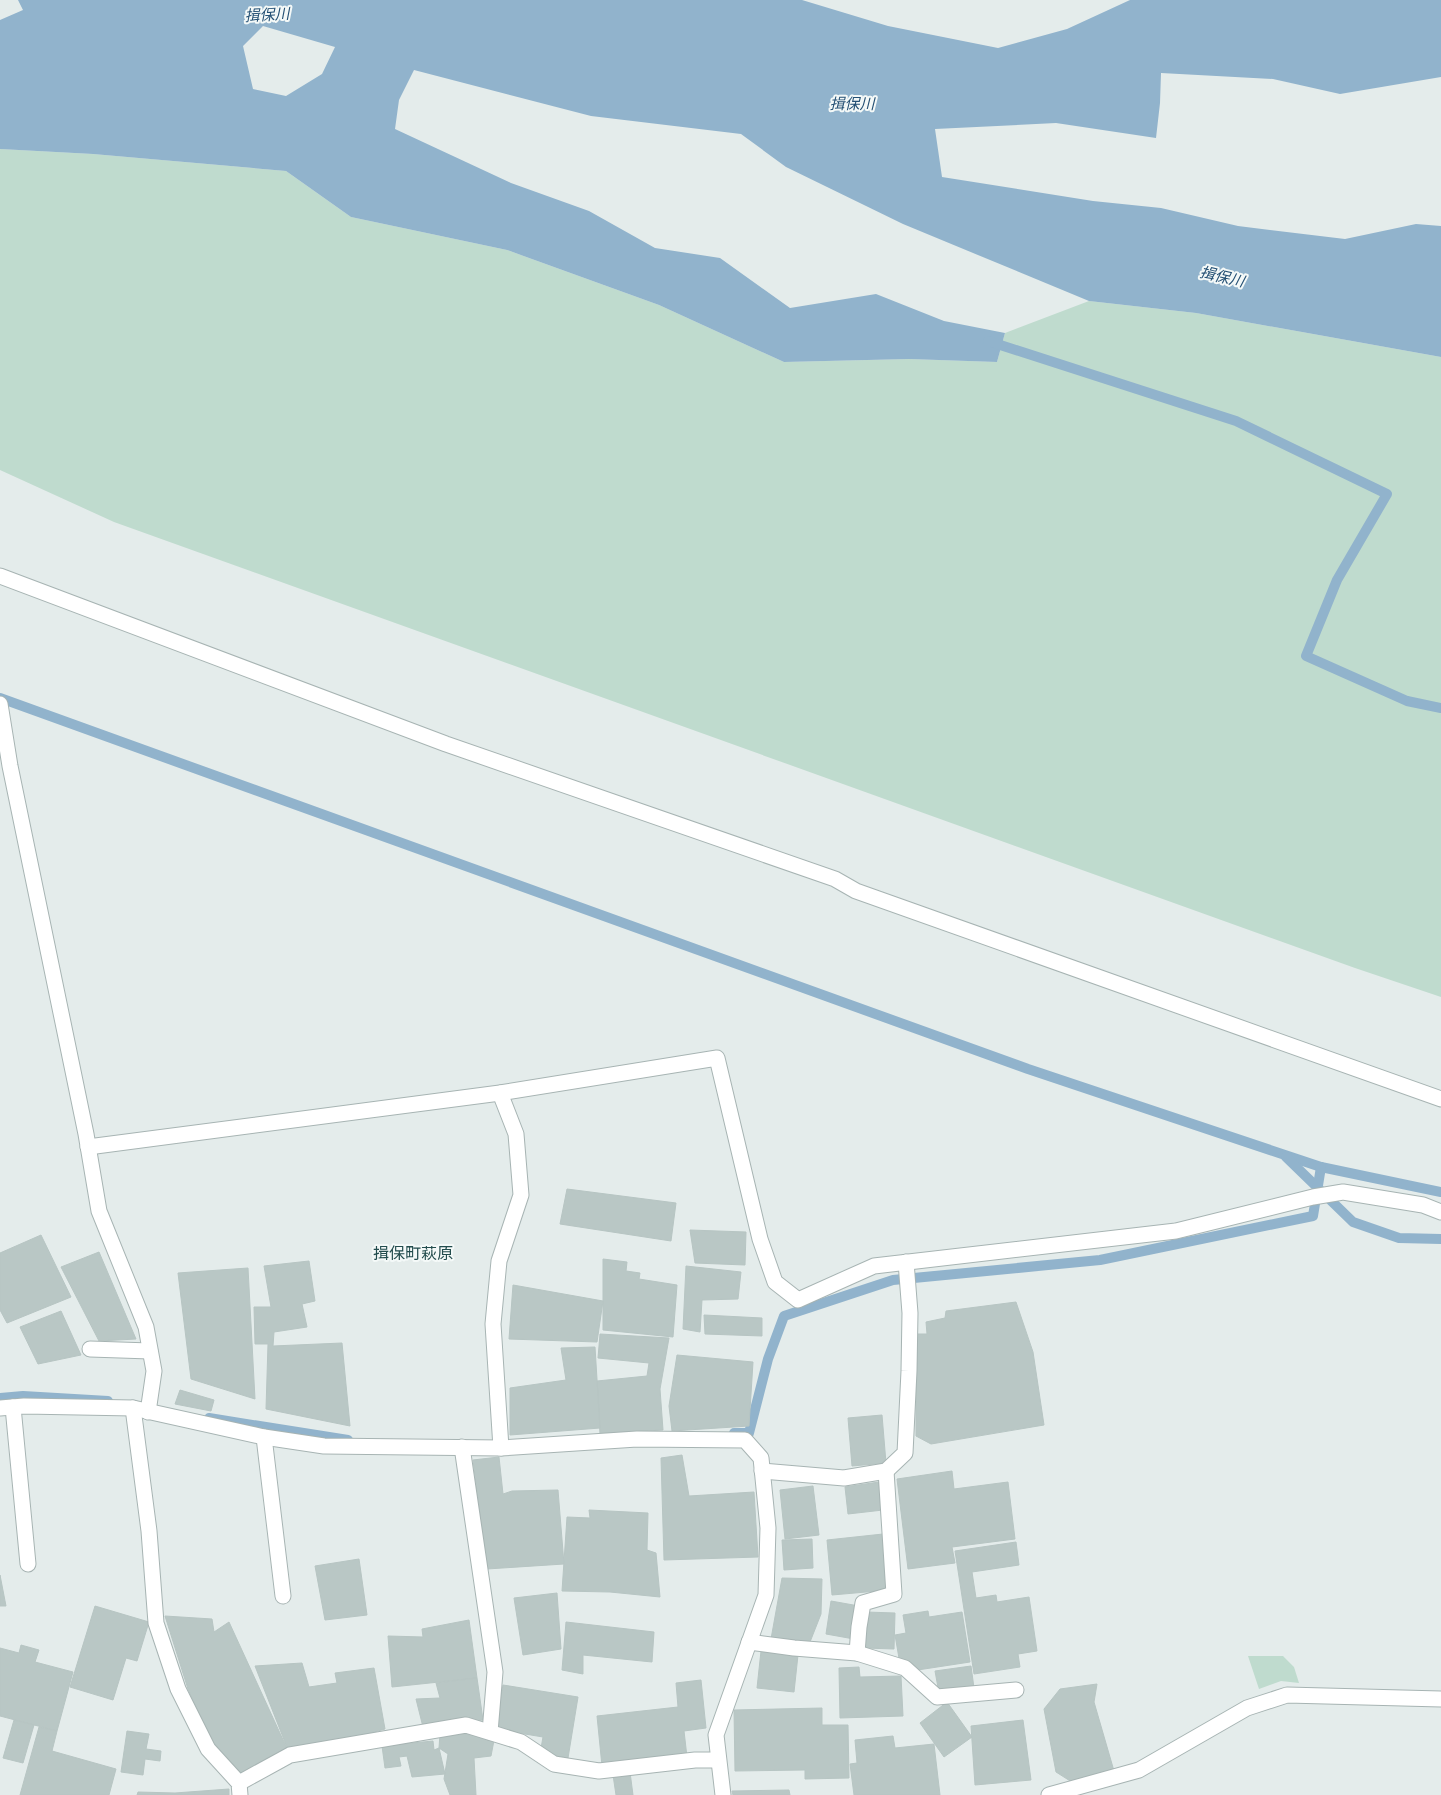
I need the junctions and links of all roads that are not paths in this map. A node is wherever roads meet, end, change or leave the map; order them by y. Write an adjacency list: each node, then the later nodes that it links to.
1 (0, 576): 5 (street)
2 (0, 704): 3 (street)
3 (5, 772): 6 (street)
4 (500, 1093): 6 (street); 8 (street); 16 (street)
5 (1441, 1099)
6 (88, 1147): 10 (street)
7 (1441, 1212): 8 (street)
8 (906, 1262): 18 (street)
9 (90, 1348): 10 (street)
10 (150, 1352): 13 (street)
11 (6, 1408): 12 (street); 19 (street)
12 (132, 1408): 13 (street); 27 (street)
13 (148, 1412): 14 (street)
14 (264, 1436): 15 (street); 20 (street)
15 (462, 1447): 16 (street); 25 (street)
16 (501, 1448): 17 (street)
17 (762, 1471): 18 (street); 21 (street)
18 (886, 1471): 22 (street)
19 (28, 1564)
20 (283, 1596)
21 (748, 1642): 22 (street); 26 (street)
22 (857, 1653): 23 (street)
23 (1016, 1690)
24 (1441, 1699): 29 (street)
25 (490, 1732): 26 (street); 27 (street)
26 (718, 1760): 28 (street)
27 (240, 1789)
28 (723, 1795)
29 (1049, 1795)

